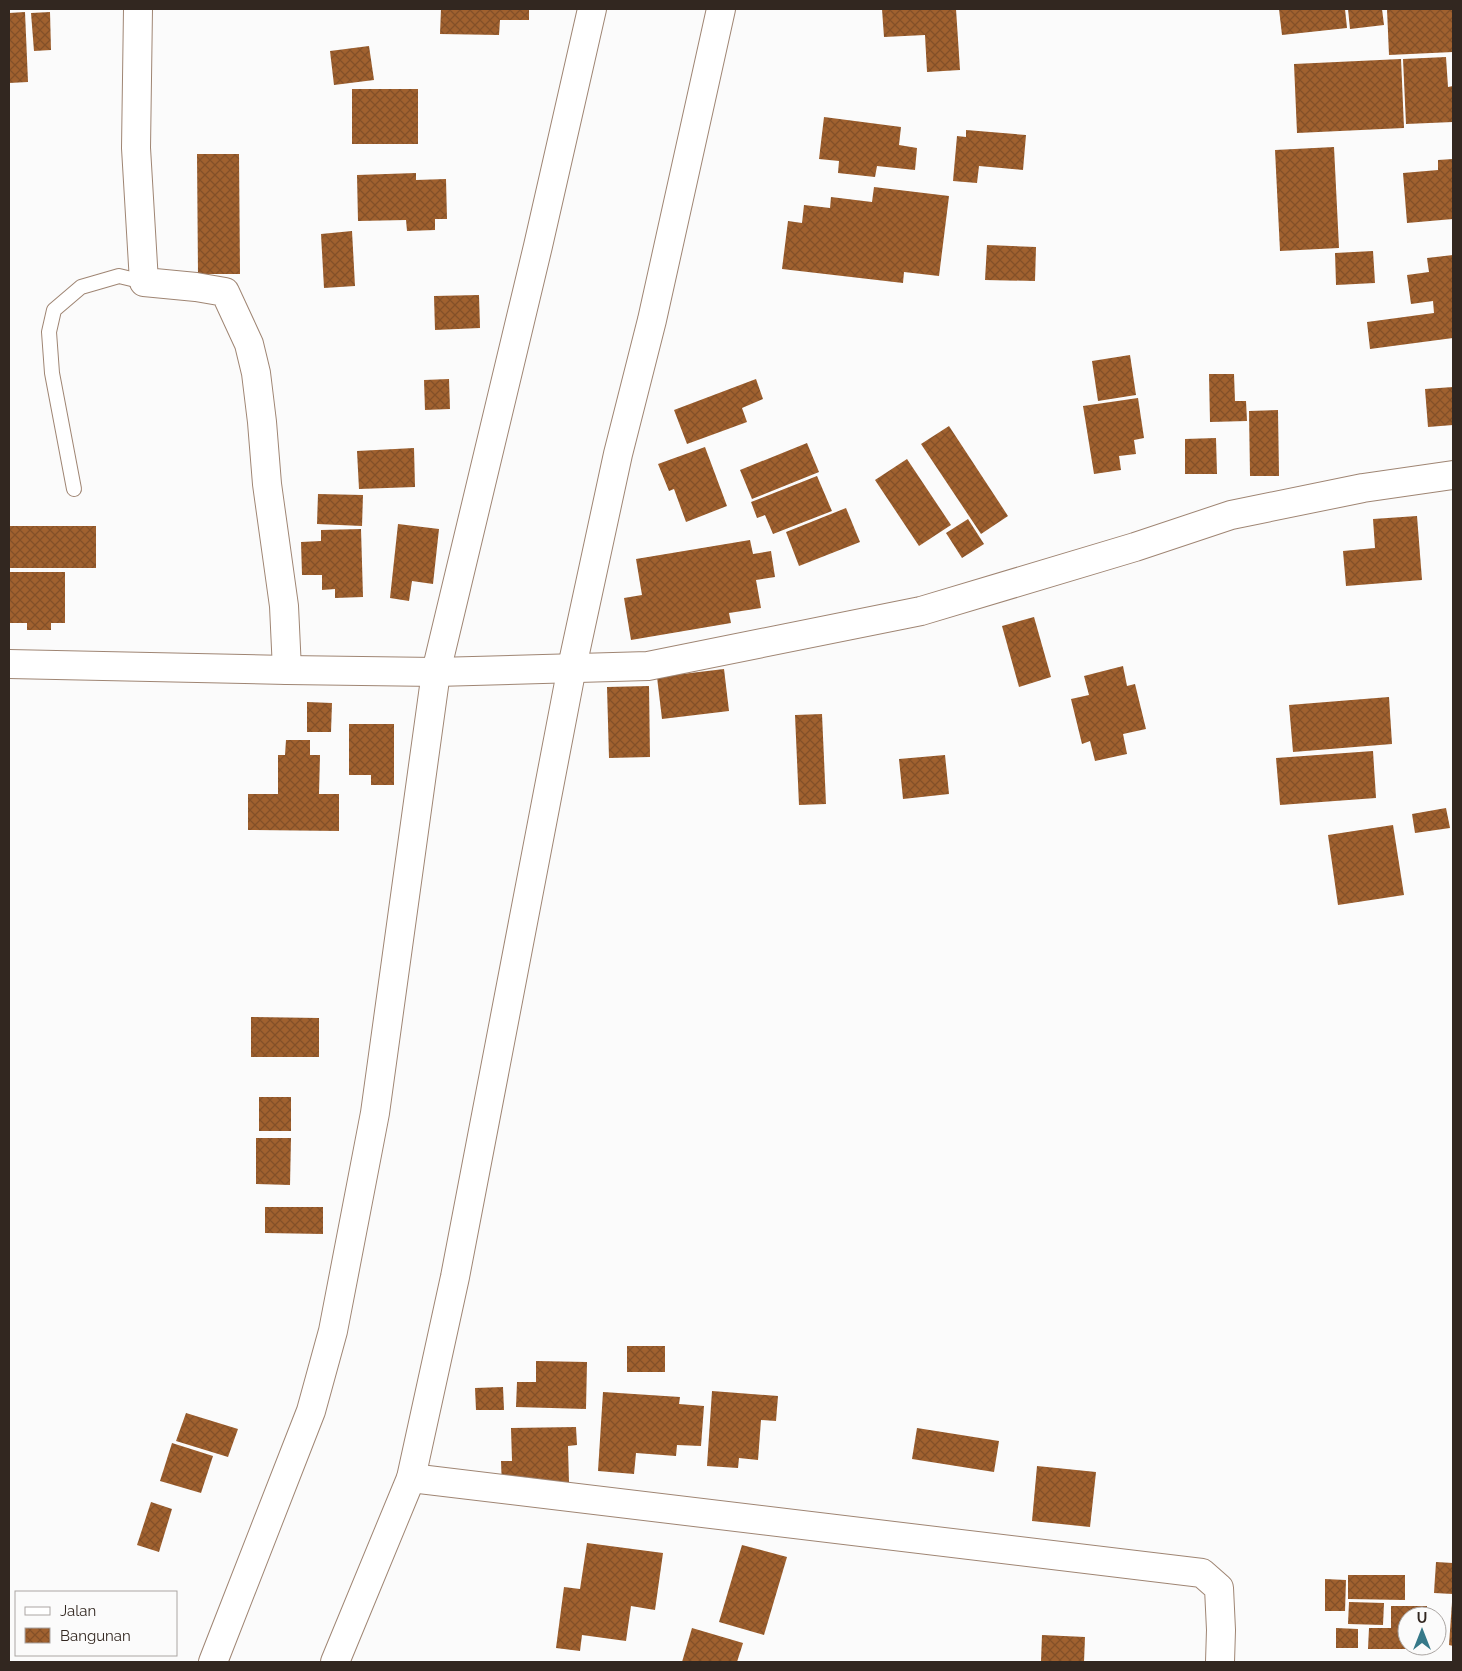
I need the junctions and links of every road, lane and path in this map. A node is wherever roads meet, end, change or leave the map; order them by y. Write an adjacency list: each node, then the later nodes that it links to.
1 (138, 9): 4 (main road)
2 (592, 9): 10 (main road)
3 (721, 9): 8 (main road)
4 (144, 282): 6 (lane); 9 (main road)
5 (1453, 475): 8 (main road)
6 (74, 489)
7 (9, 664): 9 (main road)
8 (572, 667): 10 (main road); 11 (main road)
9 (287, 670): 10 (main road)
10 (436, 672): 12 (main road)
11 (411, 1478): 13 (main road); 14 (main road)
12 (213, 1662)
13 (335, 1662)
14 (1220, 1662)

